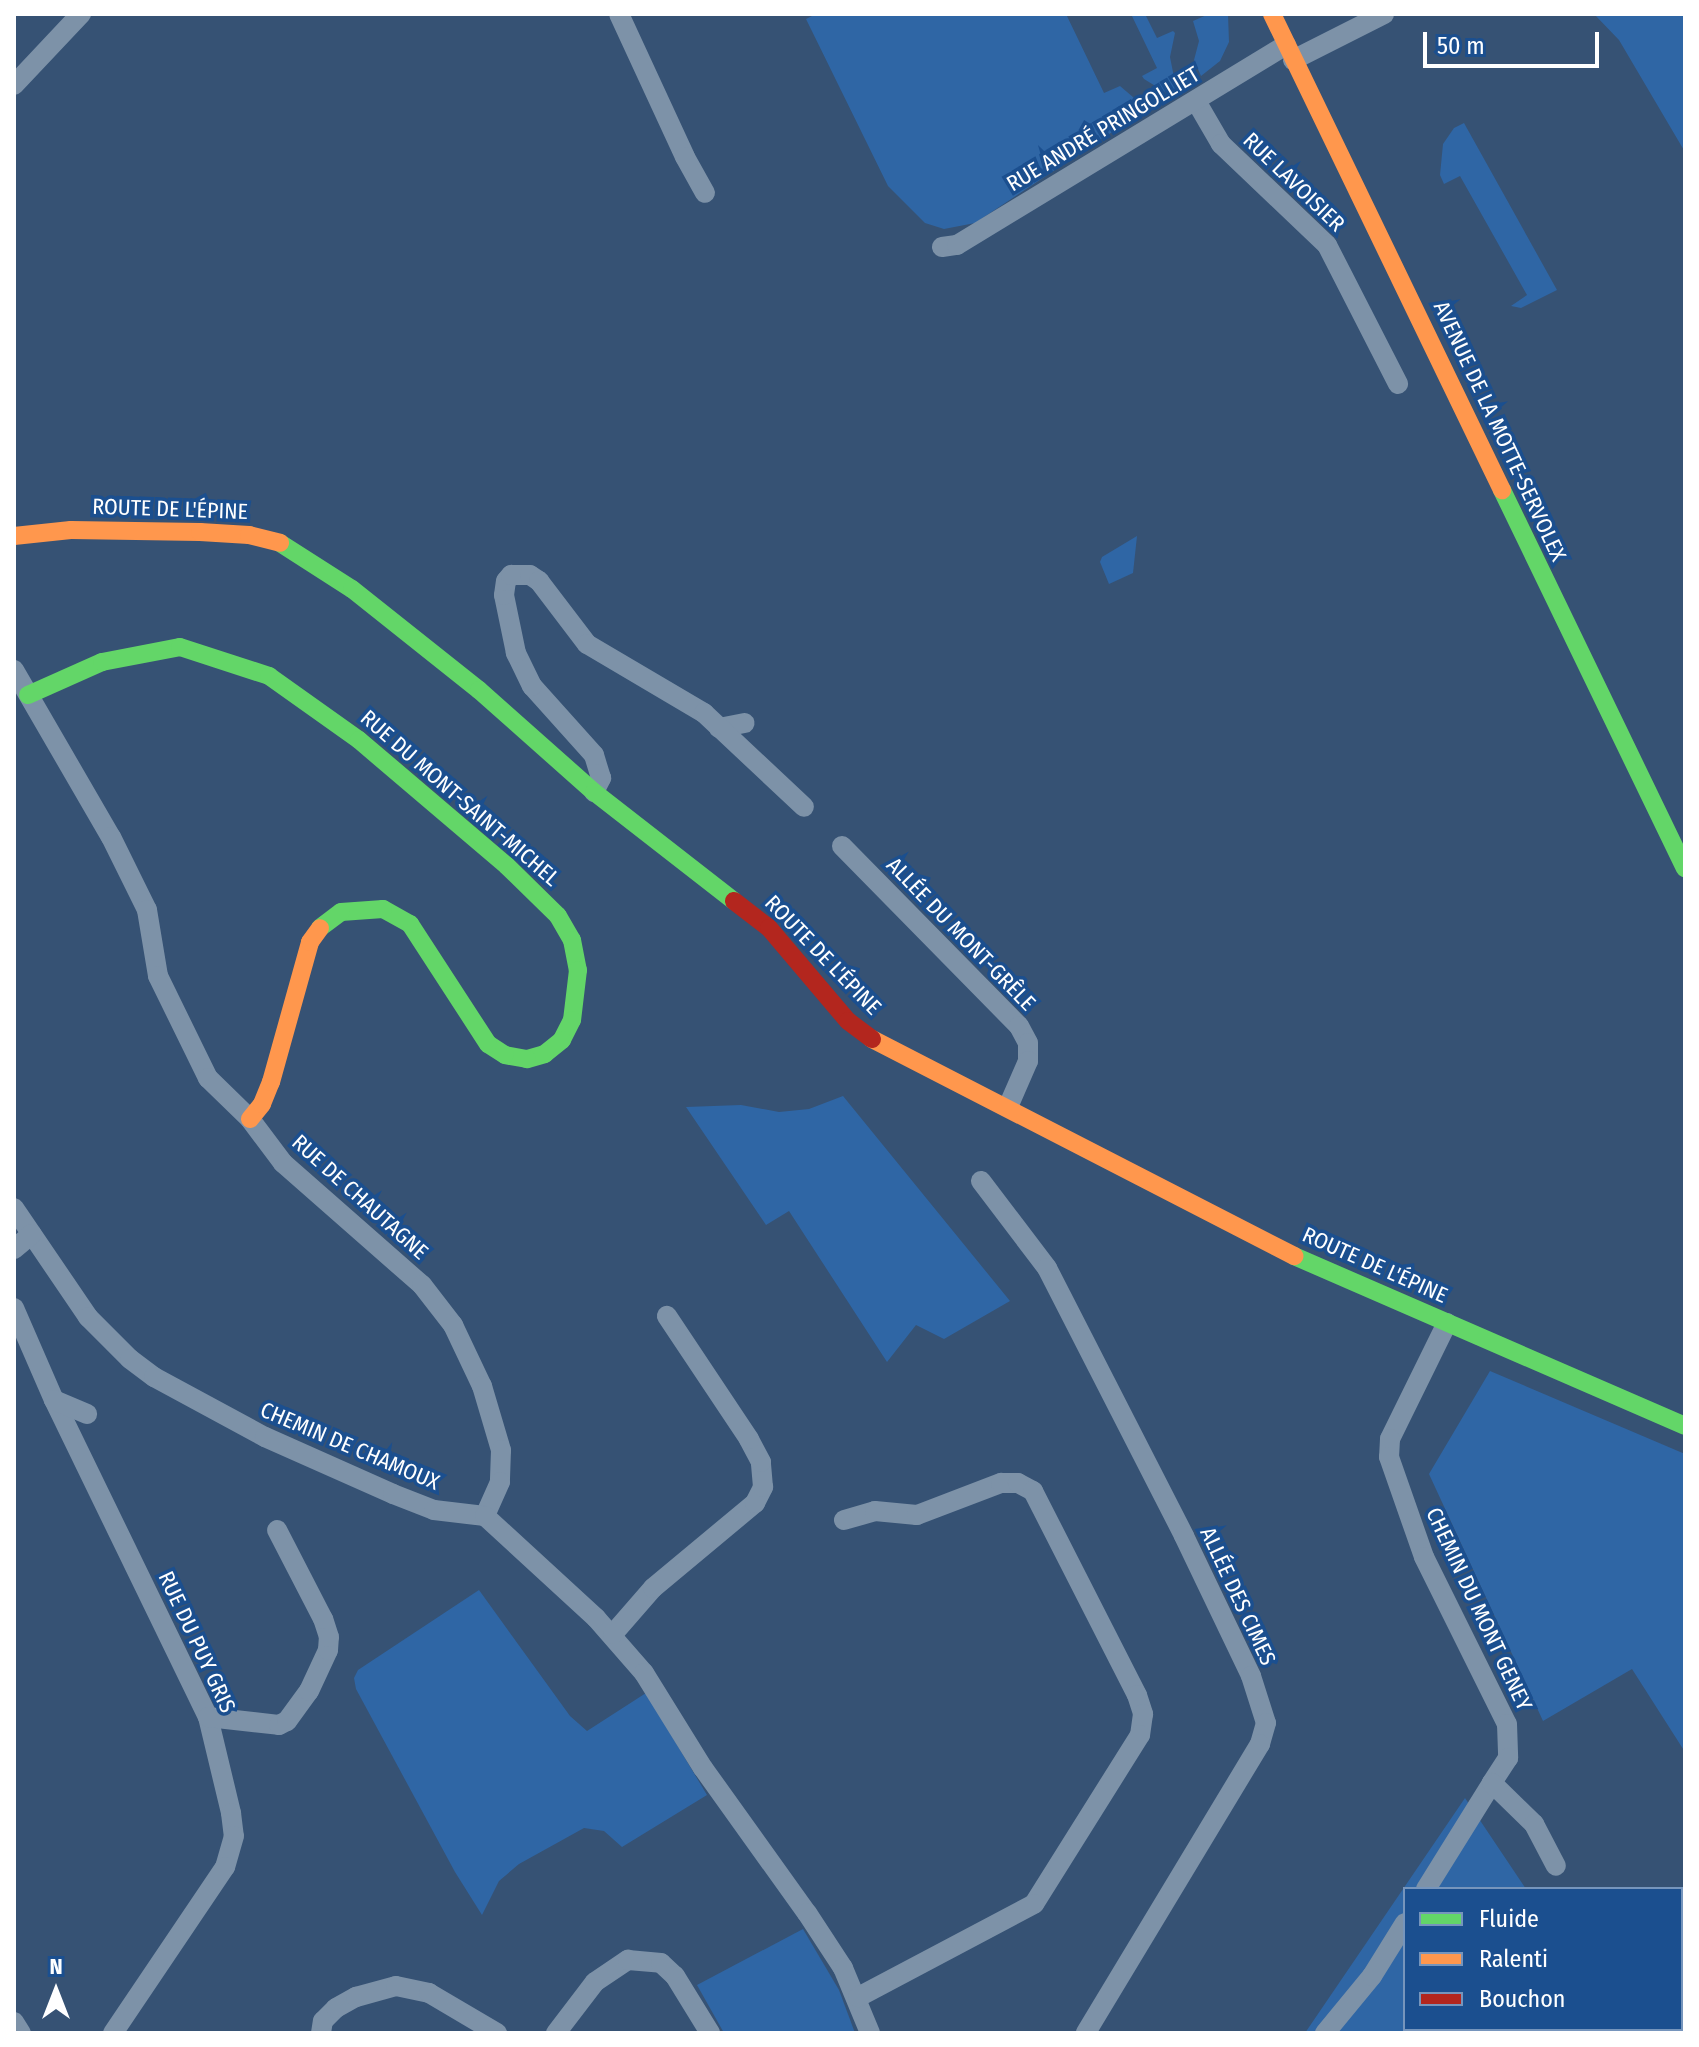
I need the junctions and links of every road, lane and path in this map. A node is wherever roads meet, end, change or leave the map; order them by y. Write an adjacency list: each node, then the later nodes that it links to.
1 (81, 14): 6 (street)
2 (619, 14): 8 (street)
3 (1272, 14): 5 (street, AVENUE DE LA MOTTE-SERVOLEX)
4 (1384, 14): 5 (street, RUE ANDRÉ PRINGOLLIET)
5 (1290, 52): 7 (street, RUE ANDRÉ PRINGOLLIET); 19 (street, AVENUE DE LA MOTTE-SERVOLEX)
6 (14, 85)
7 (1196, 101): 9 (street, RUE ANDRÉ PRINGOLLIET); 10 (street, RUE LAVOISIER)
8 (705, 193)
9 (942, 247)
10 (1398, 384)
11 (14, 536): 16 (street, ROUTE DE L'ÉPINE)
12 (14, 670): 13 (street, RUE DE CHAUTAGNE)
13 (28, 695): 21 (street, RUE DE CHAUTAGNE); 21 (street, RUE DU MONT-SAINT-MICHEL)
14 (745, 723): 15 (street)
15 (719, 728): 16 (street); 17 (street)
16 (594, 792): 20 (street, ROUTE DE L'ÉPINE)
17 (804, 807)
18 (842, 846): 20 (street, ALLÉE DU MONT-GRÊLE)
19 (1685, 868)
20 (1008, 1107): 28 (street, ROUTE DE L'ÉPINE)
21 (250, 1119): 32 (street, RUE DE CHAUTAGNE)
22 (981, 1181): 50 (street, ALLÉE DES CIMES)
23 (14, 1208): 24 (street, CHEMIN DE CHAMOUX)
24 (32, 1234): 25 (street); 32 (street, CHEMIN DE CHAMOUX)
25 (14, 1249)
26 (14, 1308): 29 (street, RUE DU PUY GRIS)
27 (667, 1316): 35 (street)
28 (1447, 1323): 31 (street, ROUTE DE L'ÉPINE); 37 (street, CHEMIN DU MONT GENEY)
29 (54, 1400): 30 (street); 36 (street, RUE DU PUY GRIS)
30 (87, 1414)
31 (1685, 1426)
32 (485, 1516): 35 (street)
33 (844, 1520): 41 (street)
34 (277, 1530): 36 (street)
35 (613, 1634): 41 (street)
36 (208, 1717): 44 (street, RUE DU PUY GRIS)
37 (1492, 1783): 38 (street); 39 (street, CHEMIN DU MONT GENEY)
38 (1556, 1866)
39 (1427, 1887)
40 (1403, 1926): 51 (street)
41 (858, 1997): 49 (street)
42 (14, 2022): 43 (street)
43 (21, 2033)
44 (113, 2033)
45 (321, 2033): 46 (street)
46 (497, 2033)
47 (556, 2033): 48 (street)
48 (710, 2033)
49 (870, 2033)
50 (1086, 2033)
51 (1325, 2033)

